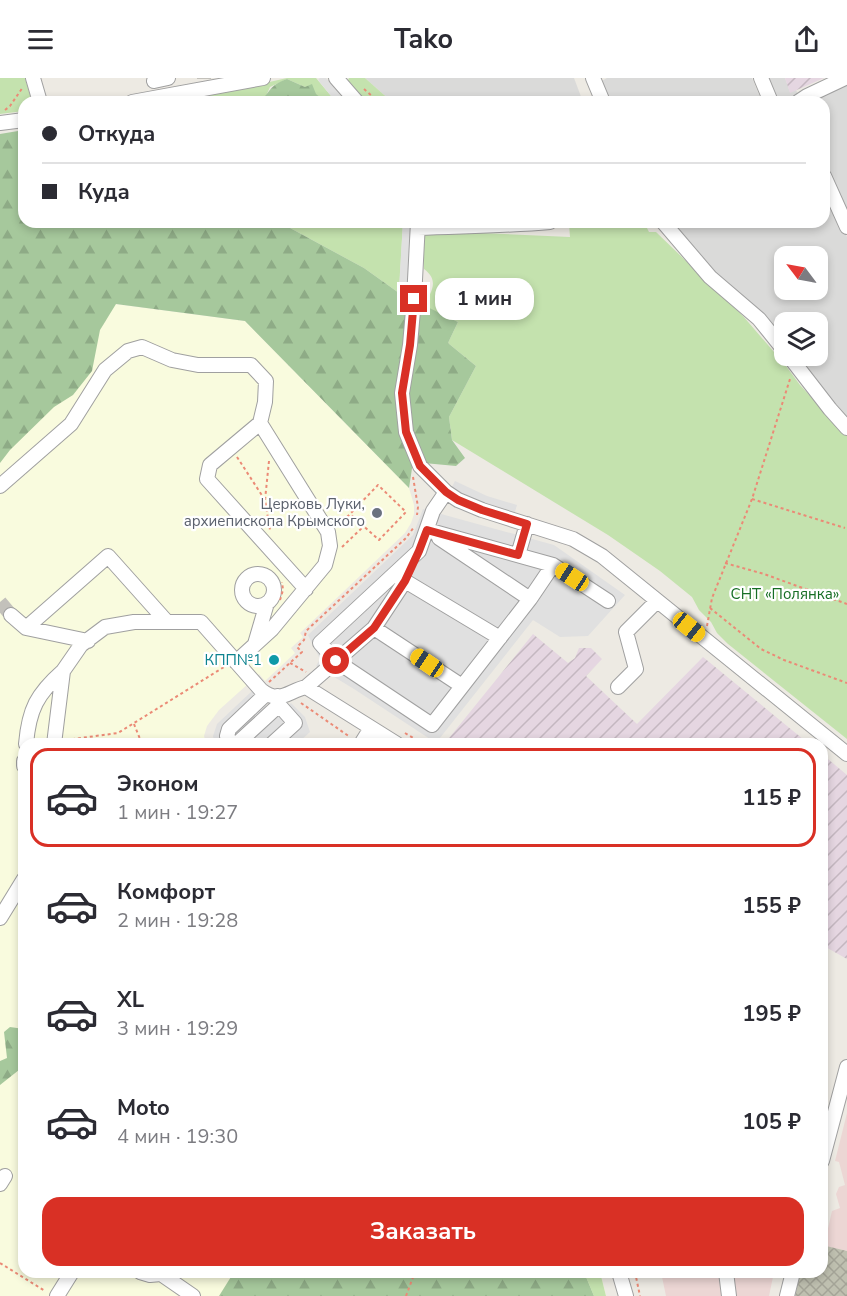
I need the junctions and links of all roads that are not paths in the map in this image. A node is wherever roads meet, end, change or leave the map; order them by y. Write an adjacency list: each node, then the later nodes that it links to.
1 (168, 78): 7 (street)
2 (263, 78): 8 (street)
3 (336, 78): 13 (street)
4 (593, 78): 14 (street)
5 (760, 78): 15 (street)
6 (845, 78): 16 (street)
7 (154, 81)
8 (230, 81): 10 (street)
9 (29, 82): 11 (street)
10 (206, 84): 12 (street)
11 (37, 96)
12 (157, 96)
13 (352, 96)
14 (600, 96)
15 (768, 96)
16 (807, 96)
17 (18, 121): 18 (street)
18 (0, 123)
19 (830, 189): 20 (street)
20 (847, 227)
21 (418, 228): 28 (street)
22 (668, 228): 23 (street)
23 (774, 338)
24 (798, 366): 26 (street)
25 (260, 423): 27 (street); 35 (street); 35 (street)
26 (847, 428)
27 (0, 486)
28 (446, 492): 29 (street); 30 (street)
29 (527, 524): 32 (street); 38 (street)
30 (421, 528): 31 (street); 32 (street); 36 (street)
31 (419, 551): 34 (street); 48 (street)
32 (518, 555): 33 (street)
33 (553, 565): 36 (street); 37 (street)
34 (405, 581): 43 (street); 44 (street)
35 (306, 589): 46 (street)
36 (530, 599): 44 (street)
37 (608, 601)
38 (657, 601): 52 (street); 60 (street)
39 (261, 604): 46 (street)
40 (11, 615): 42 (street)
41 (167, 622): 42 (street); 45 (street); 47 (street)
42 (26, 628): 45 (street)
43 (374, 628): 48 (street); 50 (street)
44 (500, 638): 50 (street)
45 (88, 640): 49 (street)
46 (255, 644): 47 (street)
47 (235, 661): 53 (street)
48 (336, 661): 50 (street); 51 (street)
49 (63, 671): 55 (street); 56 (street)
50 (462, 686)
51 (306, 687): 53 (street); 54 (street)
52 (618, 687)
53 (275, 696): 57 (street)
54 (371, 728): 58 (street); 59 (street)
55 (27, 738)
56 (56, 738)
57 (279, 738)
58 (359, 738)
59 (387, 738)
60 (827, 738)
61 (828, 739): 62 (street)
62 (847, 754)
63 (18, 889): 64 (street)
64 (0, 918)
65 (847, 1067): 66 (street)
66 (828, 1138)
67 (68, 1278): 72 (street)
68 (167, 1278): 73 (street)
69 (622, 1278): 74 (street)
70 (727, 1278): 75 (street)
71 (792, 1278): 76 (street)
72 (54, 1296)
73 (194, 1296)
74 (626, 1296)
75 (729, 1296)
76 (787, 1296)

